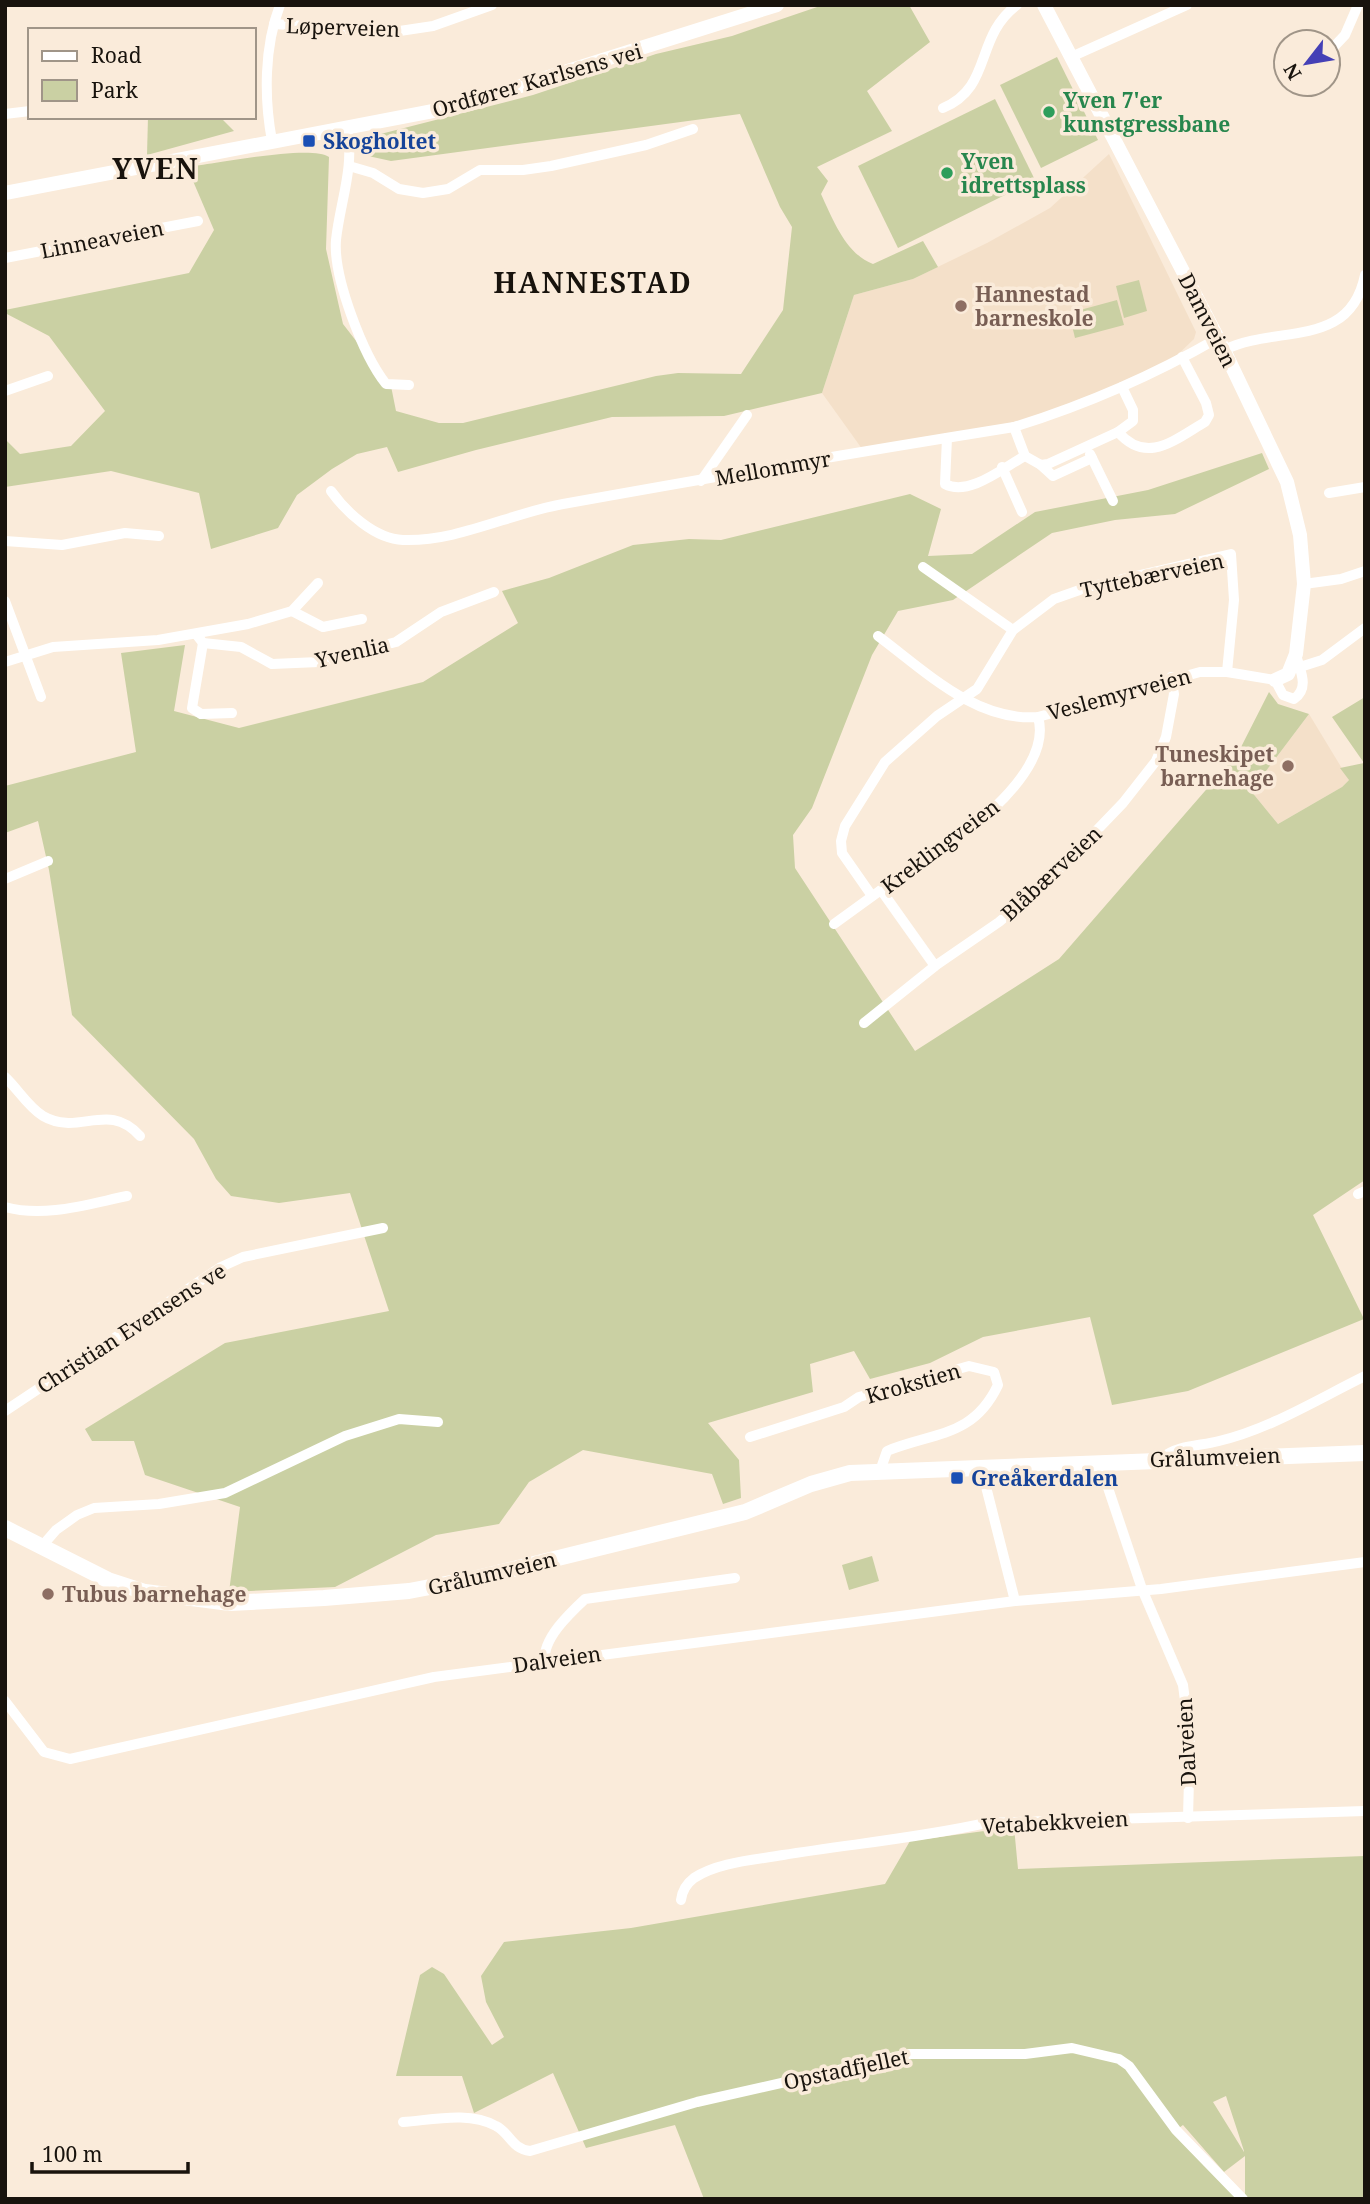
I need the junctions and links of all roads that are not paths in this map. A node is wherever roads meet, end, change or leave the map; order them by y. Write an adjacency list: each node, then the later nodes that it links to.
1 (280, 5): 8 (street)
2 (492, 5): 8 (street, Løperveien)
3 (777, 5): 14 (street, Ordfører Karlsens vei)
4 (1017, 5): 11 (street)
5 (1044, 5): 10 (street, Damveien)
6 (1187, 5): 10 (street)
7 (1358, 5): 9 (street)
8 (274, 24): 16 (street)
9 (1342, 38)
10 (1072, 57): 22 (street, Damveien)
11 (943, 108)
12 (28, 111): 13 (street)
13 (5, 114)
14 (347, 128): 16 (street, Ordfører Karlsens vei); 17 (street)
15 (694, 129): 17 (street)
16 (272, 141): 18 (street, Ordfører Karlsens vei)
17 (349, 166): 25 (street)
18 (5, 193)
19 (198, 221): 20 (street, Linneaveien)
20 (5, 258)
21 (1365, 275): 22 (street, Mellommyr)
22 (1221, 344): 23 (street, Mellommyr); 46 (street, Damveien)
23 (1182, 357): 26 (street, Mellommyr); 30 (street)
24 (48, 376): 27 (street)
25 (409, 385)
26 (1122, 387): 29 (street, Mellommyr); 30 (street)
27 (5, 391)
28 (747, 415): 35 (street)
29 (1014, 427): 31 (street, Mellommyr); 33 (street)
30 (1118, 432): 32 (street)
31 (947, 438): 34 (street); 35 (street, Mellommyr)
32 (1089, 453): 33 (street); 39 (street)
33 (1025, 456): 34 (street)
34 (1002, 467): 40 (street)
35 (701, 481): 37 (street, Mellommyr)
36 (1365, 487): 38 (street)
37 (331, 491)
38 (1329, 493)
39 (1113, 501)
40 (1022, 512)
41 (159, 537): 42 (street)
42 (5, 541)
43 (923, 567): 52 (street)
44 (1365, 571): 46 (street)
45 (318, 583): 49 (street)
46 (1304, 584): 57 (street, Damveien)
47 (494, 592): 55 (street, Yvenlia)
48 (5, 601): 56 (street)
49 (292, 611): 50 (street, Yvenlia); 53 (street)
50 (362, 619)
51 (1365, 628): 57 (street)
52 (1013, 630): 59 (street, Tyttebærveien); 63 (street, Tyttebærveien)
53 (196, 634): 55 (street); 56 (street)
54 (878, 636): 63 (street)
55 (204, 643): 64 (street)
56 (23, 655): 58 (street); 62 (street)
57 (1298, 661): 61 (street); 61 (street, Damveien)
58 (5, 662)
59 (1227, 672): 60 (street, Veslemyrveien); 61 (street, Veslemyrveien)
60 (1171, 677): 65 (street, Veslemyrveien); 70 (street, Blåbærveien)
61 (1275, 680)
62 (41, 697)
63 (967, 698): 65 (street, Veslemyrveien); 68 (street, Tyttebærveien)
64 (232, 713)
65 (1038, 717): 68 (street, Kreklingveien)
66 (48, 861): 67 (street)
67 (5, 878)
68 (877, 893): 69 (street, Kreklingveien); 70 (street, Tyttebærveien)
69 (834, 924)
70 (935, 966): 71 (street, Blåbærveien)
71 (864, 1023)
72 (5, 1076): 73 (street)
73 (140, 1136)
74 (127, 1196): 75 (street)
75 (5, 1207)
76 (383, 1228): 78 (street, Christian Evensens ve)
77 (1365, 1376): 82 (street)
78 (5, 1411)
79 (438, 1422): 87 (street)
80 (750, 1437): 85 (street, Krokstien)
81 (1365, 1453): 82 (main road, Grålumveien)
82 (1162, 1458): 83 (main road, Grålumveien)
83 (981, 1467): 85 (main road, Grålumveien); 91 (street)
84 (1102, 1470): 90 (street, Dalveien)
85 (880, 1471): 87 (main road, Grålumveien)
86 (5, 1528): 87 (main road, Grålumveien)
87 (43, 1545)
88 (1365, 1562): 90 (street, Dalveien)
89 (735, 1578): 92 (street)
90 (1142, 1590): 91 (street, Dalveien); 95 (street, Dalveien)
91 (1015, 1601): 92 (street, Dalveien)
92 (545, 1661): 93 (street, Dalveien)
93 (5, 1701)
94 (1365, 1811): 95 (street, Vetabekkveien)
95 (1188, 1818): 96 (street, Vetabekkveien)
96 (681, 1900)
97 (403, 2122): 98 (street, Opstadfjellet)
98 (1243, 2199)

